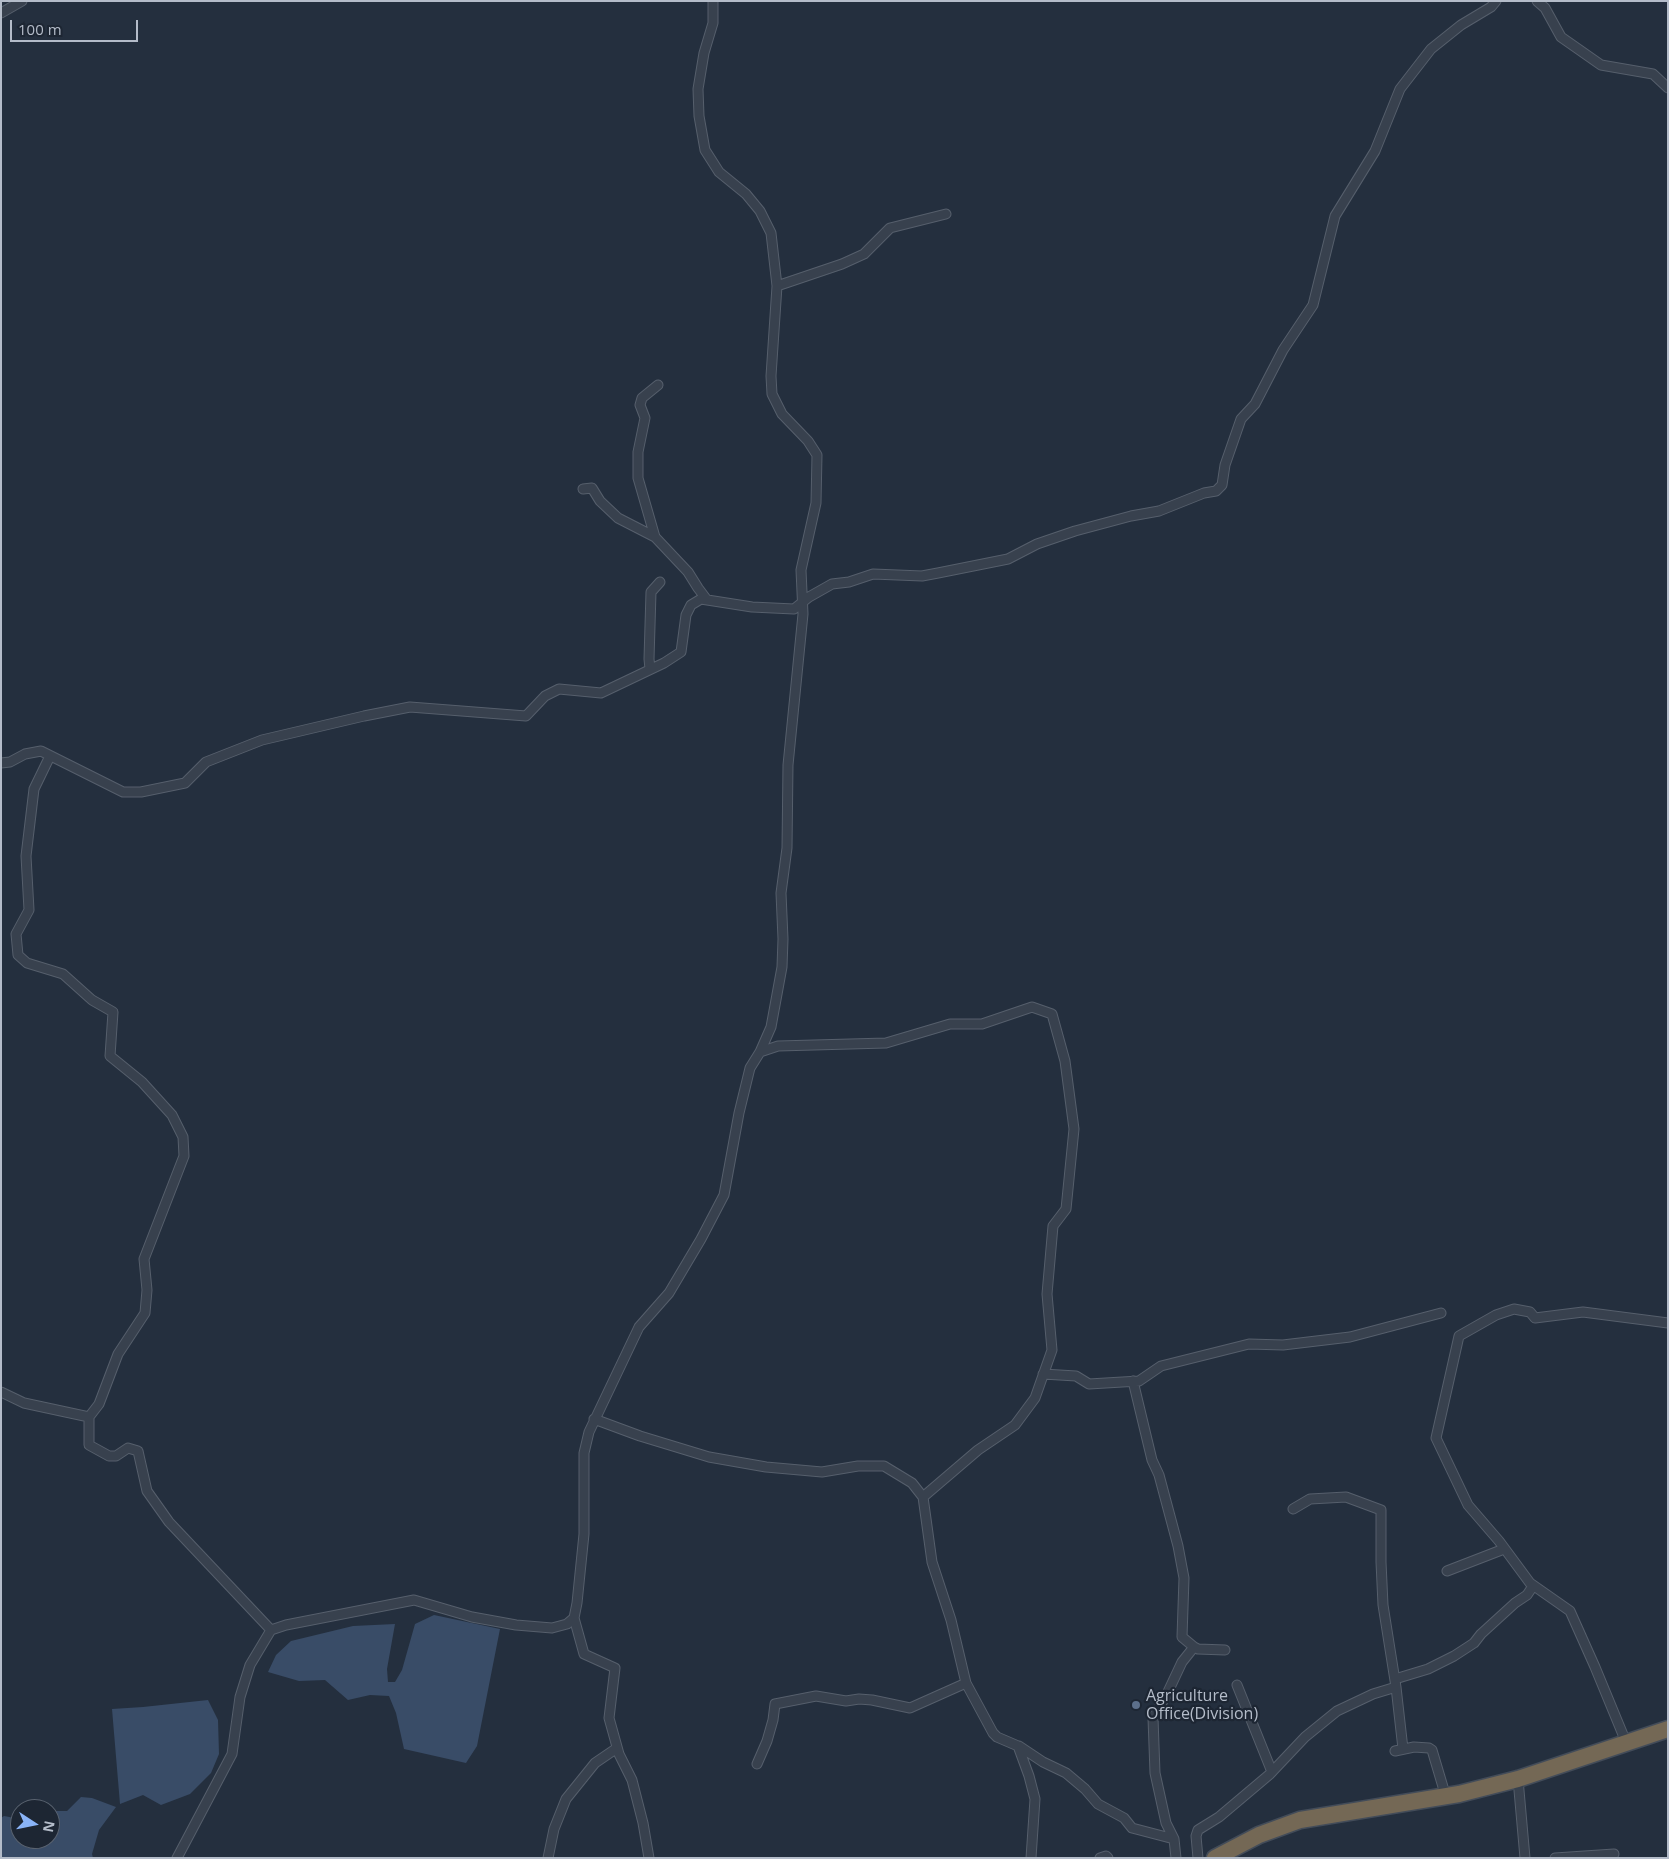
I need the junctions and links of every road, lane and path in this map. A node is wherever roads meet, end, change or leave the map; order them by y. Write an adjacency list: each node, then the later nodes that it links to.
1 (22, 1): 5 (street)
2 (713, 1): 8 (street)
3 (1496, 1): 14 (street)
4 (1538, 1): 6 (street)
5 (1, 13)
6 (1668, 88)
7 (946, 214): 8 (street)
8 (776, 286): 14 (street)
9 (658, 385): 11 (street)
10 (583, 489): 11 (street)
11 (655, 537): 13 (street)
12 (660, 582): 15 (street)
13 (708, 600): 14 (street); 15 (street)
14 (802, 602): 18 (street)
15 (650, 669): 16 (street)
16 (50, 756): 17 (street); 24 (street)
17 (1, 763)
18 (760, 1052): 21 (street); 25 (street)
19 (1441, 1313): 22 (street)
20 (1668, 1323): 28 (street)
21 (1043, 1374): 22 (street); 26 (street)
22 (1133, 1381): 33 (street)
23 (1, 1392): 24 (street)
24 (89, 1417): 32 (street)
25 (594, 1419): 26 (street); 31 (street)
26 (923, 1497): 35 (street)
27 (1294, 1509): 36 (street)
28 (1504, 1549): 29 (street); 30 (street)
29 (1447, 1571)
30 (1533, 1586): 36 (street); 39 (street)
31 (574, 1618): 32 (street); 41 (street)
32 (271, 1630): 48 (street)
33 (1194, 1647): 34 (street); 46 (street)
34 (1225, 1650)
35 (966, 1683): 40 (street); 42 (street)
36 (1396, 1683): 43 (street); 45 (street)
37 (1237, 1685): 43 (street)
38 (1668, 1729): 39 (highway)
39 (1626, 1742): 44 (highway)
40 (1018, 1746): 46 (street); 51 (street)
41 (617, 1748): 49 (street); 50 (street)
42 (757, 1764)
43 (1272, 1772): 55 (street)
44 (1518, 1778): 45 (highway); 57 (street)
45 (1446, 1797): 56 (highway)
46 (1174, 1839): 54 (street)
47 (1614, 1854): 58 (street)
48 (177, 1858)
49 (548, 1858)
50 (649, 1858)
51 (1031, 1858)
52 (1100, 1858): 53 (street)
53 (1108, 1858)
54 (1176, 1858)
55 (1198, 1858)
56 (1215, 1858)
57 (1525, 1858)
58 (1555, 1858)

